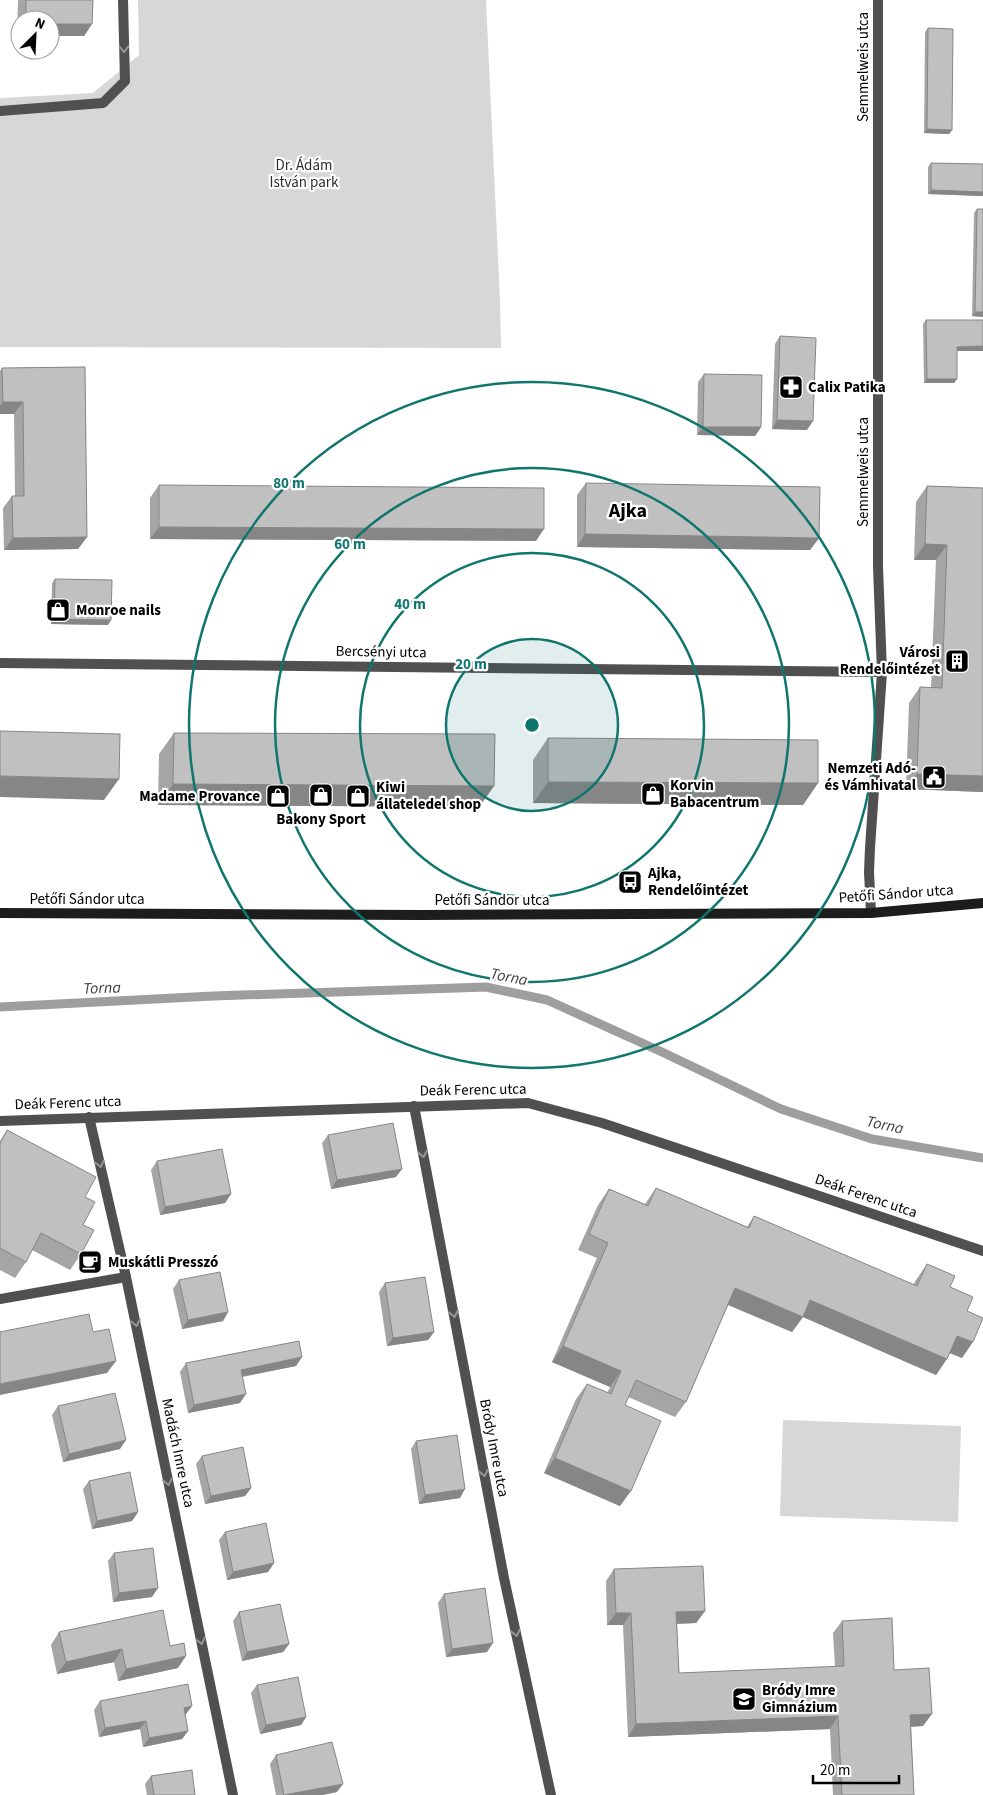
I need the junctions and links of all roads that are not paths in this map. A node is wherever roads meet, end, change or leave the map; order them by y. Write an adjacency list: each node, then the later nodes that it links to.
1 (123, 0): 3 (street, one-way to 3)
2 (878, 0): 5 (street, Semmelweis utca)
3 (0, 111)
4 (0, 663): 5 (street, Bercsényi utca)
5 (882, 672): 8 (street, Semmelweis utca)
6 (983, 903): 8 (main road, Petőfi Sándor utca)
7 (0, 913): 8 (main road, Petőfi Sándor utca)
8 (871, 913)
9 (414, 1106): 10 (street, Deák Ferenc utca); 12 (street, Deák Ferenc utca); 16 (street, Bródy Imre utca, one-way to 16)
10 (90, 1117): 11 (street, Deák Ferenc utca); 13 (street, Madách Imre utca, one-way to 13)
11 (0, 1121)
12 (983, 1251)
13 (126, 1277): 14 (street); 15 (street, Madách Imre utca, one-way to 15)
14 (0, 1299)
15 (233, 1795)
16 (551, 1795)

